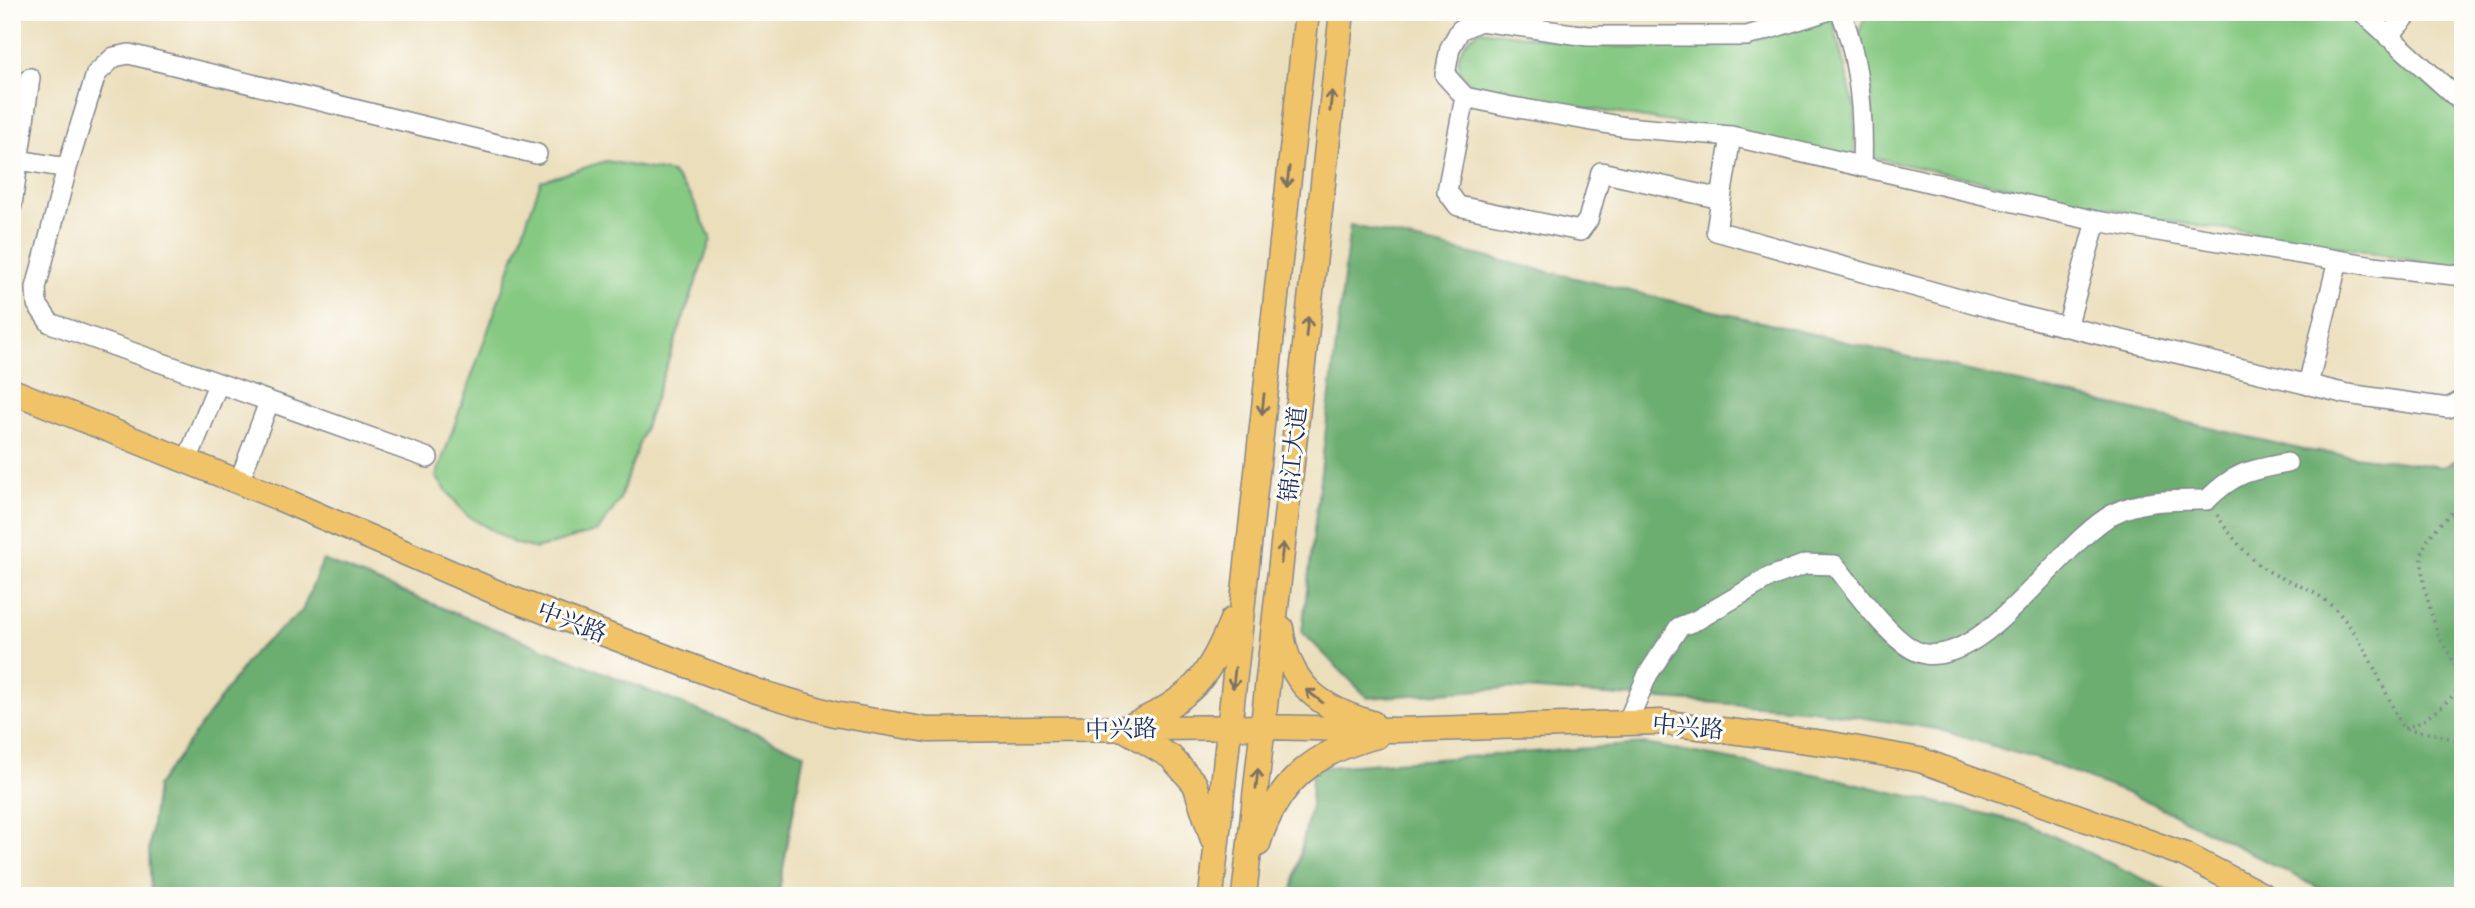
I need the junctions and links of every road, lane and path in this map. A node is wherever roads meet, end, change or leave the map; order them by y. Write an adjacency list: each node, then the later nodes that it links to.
1 (1307, 12): 33 (main road, 锦江大道, one-way to 33)
2 (1342, 12): 34 (main road, 锦江大道, one-way to 2)
3 (1824, 12): 9 (street)
4 (1841, 12): 14 (street)
5 (2362, 12): 7 (street)
6 (2410, 12): 7 (street)
7 (2388, 37): 10 (street)
8 (30, 78): 13 (street)
9 (1465, 97): 11 (street); 16 (street)
10 (2463, 103)
11 (1731, 136): 14 (street); 16 (street)
12 (537, 154): 15 (street)
13 (19, 160): 15 (street); 17 (street)
14 (1862, 167): 18 (street)
15 (66, 169): 22 (street)
16 (1721, 199): 21 (street)
17 (12, 205)
18 (2096, 221): 19 (street); 21 (street)
19 (2338, 260): 20 (street); 23 (street)
20 (2463, 276)
21 (2067, 327): 23 (street)
22 (218, 384): 26 (street); 28 (street)
23 (2308, 385): 25 (street)
24 (12, 391): 28 (main road, 中兴路)
25 (2463, 400)
26 (269, 402): 27 (street); 30 (street)
27 (428, 458)
28 (187, 461): 30 (main road, 中兴路)
29 (2287, 463): 31 (street)
30 (239, 482): 39 (main road, 中兴路)
31 (2207, 500): 35 (street); 38 (path)
32 (2463, 502): 38 (path)
33 (1243, 592): 36 (main road, 锦江大道, one-way to 36); 39 (main road)
34 (1277, 599): 37 (main road, 锦江大道); 40 (main road, one-way to 34)
35 (1627, 723): 40 (main road, 中兴路); 44 (main road, 中兴路)
36 (1228, 727): 37 (main road, 中兴路); 39 (main road, 中兴路); 42 (main road, 锦江大道)
37 (1263, 727): 40 (main road, 中兴路); 43 (main road, 锦江大道, one-way to 37)
38 (2403, 728): 41 (path)
39 (1123, 729): 42 (main road)
40 (1399, 730): 43 (main road)
41 (2463, 743)
42 (1213, 884)
43 (1245, 890)
44 (2264, 896)

